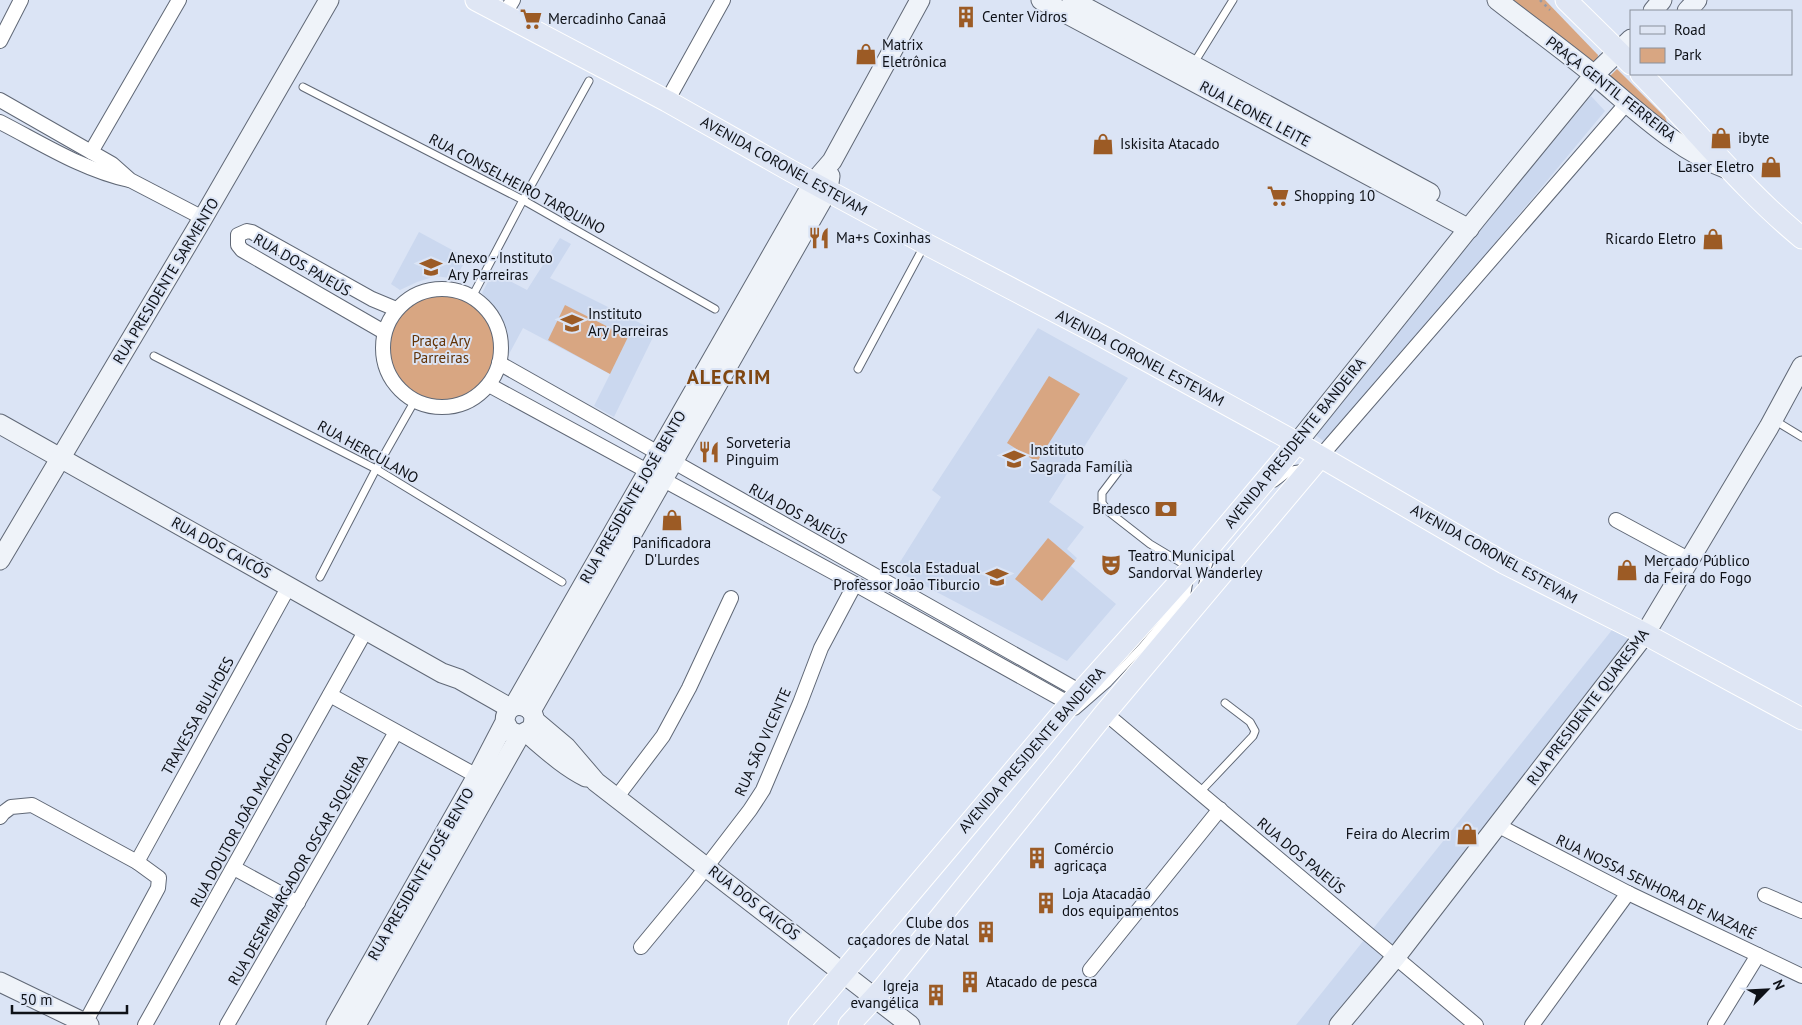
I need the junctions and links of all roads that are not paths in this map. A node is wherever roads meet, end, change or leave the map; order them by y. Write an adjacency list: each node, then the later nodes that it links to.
1 (21, 0): 18 (street)
2 (179, 0): 30 (street)
3 (329, 0): 35 (street, RUA PRESIDENTE SARMENTO)
4 (476, 0): 14 (main road, AVENIDA CORONEL ESTEVAM)
5 (723, 0): 27 (street)
6 (920, 0): 33 (street, RUA PRESIDENTE JOSÉ BENTO)
7 (1041, 0): 17 (street, RUA LEONEL LEITE)
8 (1072, 0): 17 (street, RUA LEONEL LEITE)
9 (1233, 0): 20 (lane)
10 (1497, 0): 21 (street, PRAÇA GENTIL FERREIRA)
11 (1566, 0): 19 (main road)
12 (1662, 0): 15 (street)
13 (1697, 0): 16 (street)
14 (508, 8): 27 (main road, AVENIDA CORONEL ESTEVAM)
15 (1654, 10)
16 (1688, 10)
17 (1126, 38): 20 (street, RUA LEONEL LEITE); 25 (street, RUA LEONEL LEITE)
18 (0, 41)
19 (1626, 51): 21 (street, AVENIDA PRESIDENTE BANDEIRA)
20 (1192, 65): 25 (street, RUA LEONEL LEITE)
21 (1594, 75): 28 (street, PRAÇA GENTIL FERREIRA); 36 (street, AVENIDA PRESIDENTE BANDEIRA)
22 (1642, 75): 31 (main road)
23 (589, 81): 34 (lane)
24 (303, 87): 34 (lane, RUA CONSELHEIRO TARQUINO)
25 (1240, 99): 36 (street, RUA LEONEL LEITE)
26 (0, 100): 30 (street)
27 (667, 101): 33 (main road, AVENIDA CORONEL ESTEVAM)
28 (1626, 104): 31 (street, PRAÇA GENTIL FERREIRA); 59 (street, AVENIDA PRESIDENTE BANDEIRA)
29 (0, 122): 32 (street)
30 (91, 152): 32 (street)
31 (1730, 170): 37 (main road)
32 (130, 180): 35 (street)
33 (821, 186): 38 (main road, AVENIDA CORONEL ESTEVAM); 57 (street, RUA PRESIDENTE JOSÉ BENTO)
34 (522, 200): 41 (lane); 44 (lane, RUA CONSELHEIRO TARQUINO)
35 (203, 218): 58 (street, RUA PRESIDENTE SARMENTO)
36 (1473, 224): 56 (street, AVENIDA PRESIDENTE BANDEIRA)
37 (1802, 238)
38 (926, 244): 50 (lane); 56 (main road, AVENIDA CORONEL ESTEVAM)
39 (303, 261): 40 (street); 40 (street, RUA DOS PAJEÚS); 42 (street, RUA DOS PAJEÚS)
40 (292, 280): 45 (street, RUA DOS PAJEÚS)
41 (472, 297): 43 (street); 48 (street)
42 (372, 299): 43 (street, RUA DOS PAJEÚS); 45 (street)
43 (396, 309): 46 (street)
44 (715, 309)
45 (364, 320): 46 (street, RUA DOS PAJEÚS)
46 (384, 332): 52 (street)
47 (154, 356): 61 (lane, RUA HERCULANO)
48 (499, 363): 51 (street); 57 (street, RUA DOS PAJEÚS)
49 (1802, 366): 53 (street, RUA PRESIDENTE QUARESMA)
50 (858, 369)
51 (489, 385): 52 (street); 62 (street)
52 (414, 402): 61 (lane)
53 (1773, 420): 55 (lane); 67 (street, RUA PRESIDENTE QUARESMA)
54 (0, 424): 58 (street, RUA DOS CAICÓS)
55 (1802, 437)
56 (1297, 443): 59 (main road, AVENIDA CORONEL ESTEVAM); 68 (main road, AVENIDA PRESIDENTE BANDEIRA)
57 (665, 457): 62 (street, RUA PRESIDENTE JOSÉ BENTO); 78 (street, RUA DOS PAJEÚS)
58 (61, 458): 66 (street, RUA PRESIDENTE SARMENTO); 72 (street, RUA DOS CAICÓS)
59 (1316, 462): 63 (lane); 74 (main road, AVENIDA PRESIDENTE BANDEIRA); 76 (main road, AVENIDA CORONEL ESTEVAM)
60 (1124, 464): 68 (lane)
61 (376, 470): 69 (lane); 70 (lane, RUA HERCULANO)
62 (655, 475): 71 (street); 81 (street, RUA PRESIDENTE JOSÉ BENTO)
63 (1270, 489)
64 (1249, 512): 74 (lane)
65 (1616, 520): 67 (street)
66 (0, 560)
67 (1690, 560): 76 (street, RUA PRESIDENTE QUARESMA)
68 (1191, 569): 78 (main road, AVENIDA PRESIDENTE BANDEIRA); 83 (lane)
69 (320, 577)
70 (562, 582)
71 (855, 584): 78 (street); 93 (street, RUA SÃO VICENTE)
72 (289, 586): 75 (street, RUA DOS CAICÓS); 92 (street, TRAVESSA BULHOES)
73 (731, 598): 87 (street)
74 (1201, 598): 80 (main road, AVENIDA PRESIDENTE BANDEIRA)
75 (366, 630): 77 (street, RUA DOUTOR JOÂO MACHADO); 81 (street, RUA DOS CAICÓS)
76 (1645, 634): 82 (main road, AVENIDA CORONEL ESTEVAM); 90 (street, RUA PRESIDENTE QUARESMA)
77 (330, 694): 84 (street); 94 (street, RUA DOUTOR JOÂO MACHADO)
78 (1075, 698): 83 (main road, AVENIDA PRESIDENTE BANDEIRA)
79 (1225, 703): 86 (lane)
80 (1105, 713): 86 (street, RUA DOS PAJEÚS); 107 (main road, AVENIDA PRESIDENTE BANDEIRA)
81 (518, 719): 85 (street, RUA PRESIDENTE JOSÉ BENTO); 87 (street, RUA DOS CAICÓS); 91 (street, RUA PRESIDENTE JOSÉ BENTO)
82 (1802, 719)
83 (1052, 725): 104 (main road, AVENIDA PRESIDENTE BANDEIRA)
84 (396, 732): 85 (street); 97 (street, RUA DESEMBARGADOR OSCAR SIQUEIRA)
85 (477, 776): 91 (street, RUA PRESIDENTE JOSÉ BENTO)
86 (1200, 792): 88 (street, RUA DOS PAJEÚS)
87 (616, 798): 93 (street, RUA DOS CAICÓS)
88 (1220, 809): 102 (street, RUA DOS PAJEÚS); 103 (street)
89 (1, 815): 92 (street)
90 (1497, 825): 95 (street, RUA NOSSA SENHORA DE NAZARÉ); 102 (street, RUA PRESIDENTE QUARESMA)
91 (453, 836): 99 (street, RUA PRESIDENTE JOSÉ BENTO)
92 (136, 862): 108 (street)
93 (706, 866): 100 (street, RUA SÃO VICENTE); 104 (street, RUA DOS CAICÓS)
94 (234, 868): 97 (street); 109 (street, RUA DOUTOR JOÂO MACHADO)
95 (1628, 893): 101 (street, RUA NOSSA SENHORA DE NAZARÉ); 118 (street)
96 (1765, 895): 98 (street)
97 (298, 904): 110 (street, RUA DESEMBARGADOR OSCAR SIQUEIRA)
98 (1802, 911)
99 (395, 937): 111 (street, RUA PRESIDENTE JOSÉ BENTO); 112 (street, RUA PRESIDENTE JOSÉ BENTO)
100 (641, 947)
101 (1758, 955): 105 (street, RUA NOSSA SENHORA DE NAZARÉ); 119 (street)
102 (1395, 958): 116 (street, RUA PRESIDENTE QUARESMA); 117 (street, RUA DOS PAJEÚS)
103 (1090, 970)
104 (844, 972): 107 (street, RUA DOS CAICÓS); 113 (main road, AVENIDA PRESIDENTE BANDEIRA)
105 (1802, 976)
106 (0, 982): 108 (street)
107 (874, 998): 114 (main road, AVENIDA PRESIDENTE BANDEIRA); 115 (street, RUA DOS CAICÓS)
108 (87, 1024)
109 (145, 1025)
110 (227, 1025)
111 (336, 1025)
112 (356, 1025)
113 (799, 1025)
114 (848, 1025)
115 (910, 1025)
116 (1339, 1025)
117 (1476, 1025)
118 (1532, 1025)
119 (1715, 1025)

